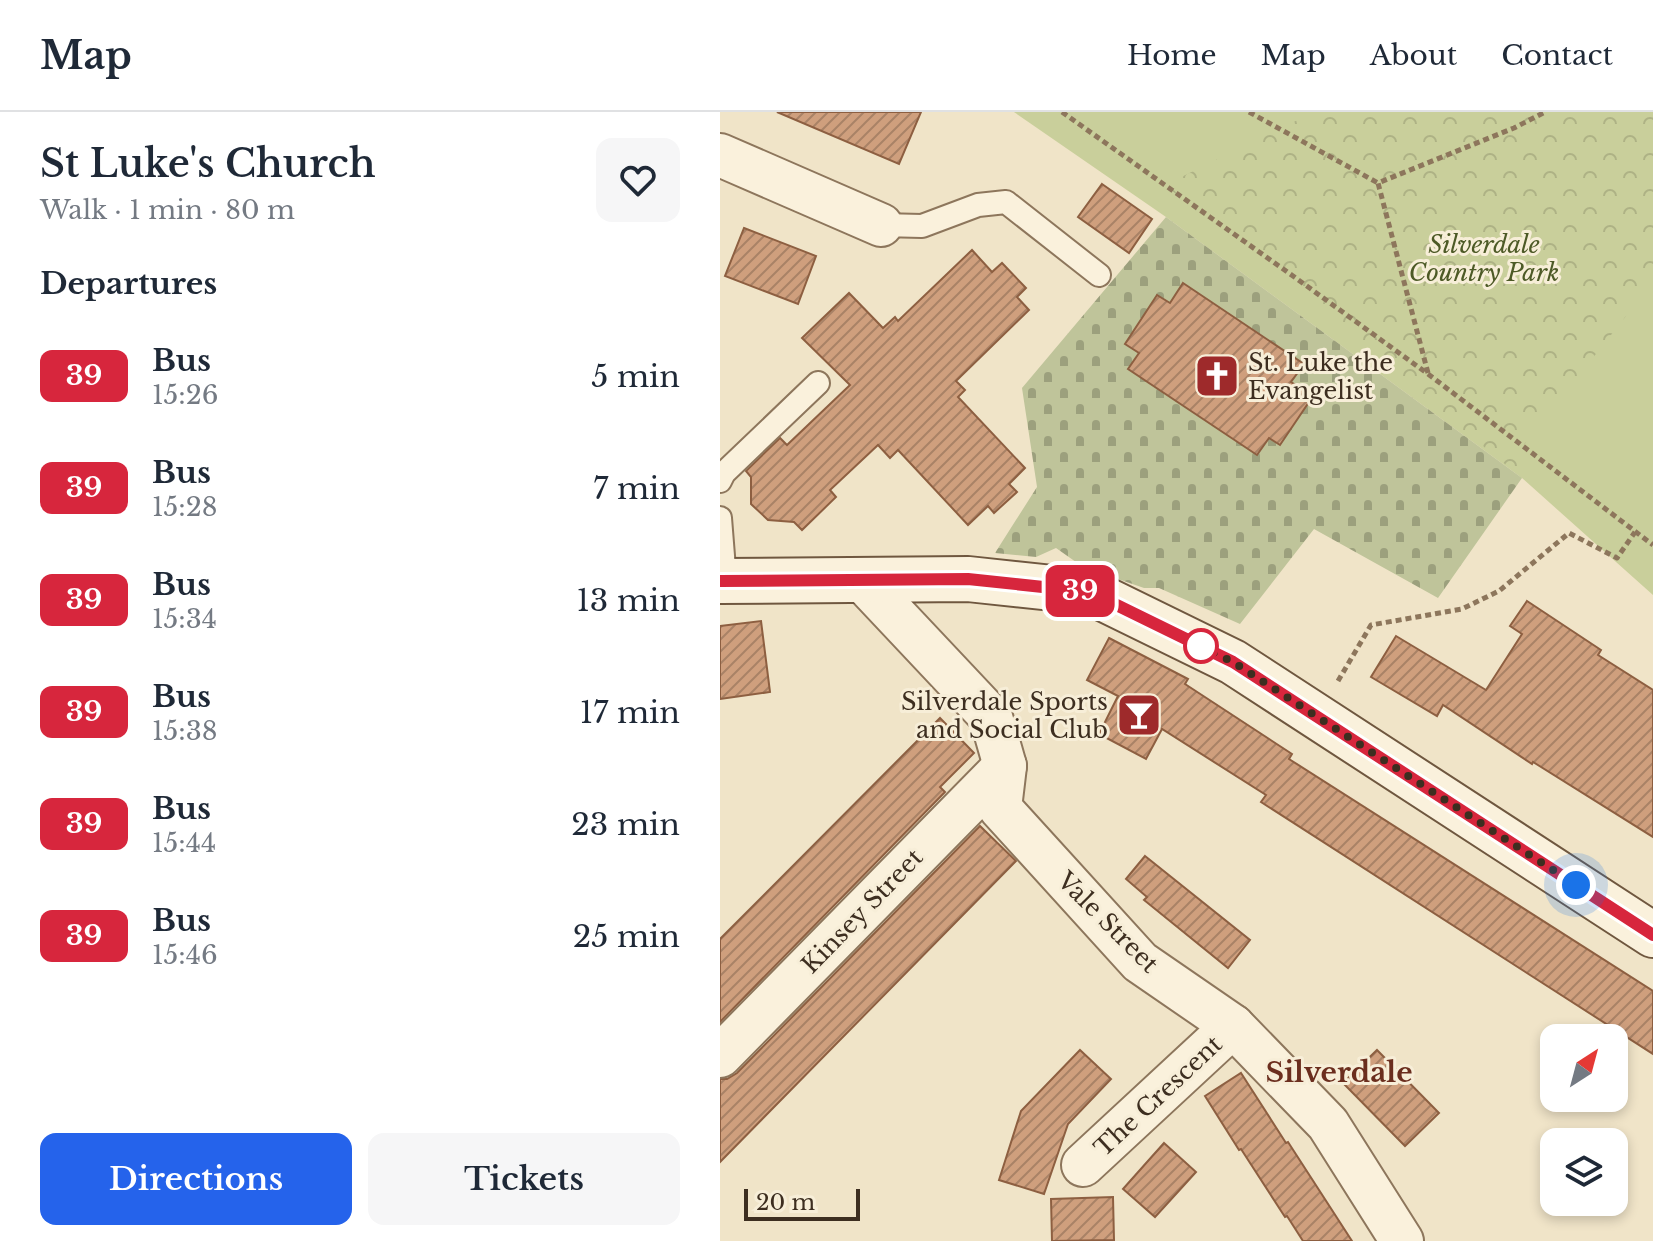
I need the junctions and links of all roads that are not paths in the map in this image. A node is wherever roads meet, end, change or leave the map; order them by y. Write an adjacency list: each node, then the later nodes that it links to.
1 (720, 155): 2 (street)
2 (881, 225): 3 (lane)
3 (1099, 275)
4 (818, 383): 5 (lane)
5 (720, 481)
6 (720, 518): 7 (lane)
7 (723, 581): 8 (main road)
8 (863, 581): 9 (street, Vale Street); 10 (main road)
9 (1005, 766): 11 (street, Vale Street); 12 (street, Kinsey Street)
10 (1653, 935)
11 (1233, 1026): 13 (street, The Crescent); 14 (street, Vale Street)
12 (720, 1056)
13 (1083, 1165)
14 (1402, 1241)

